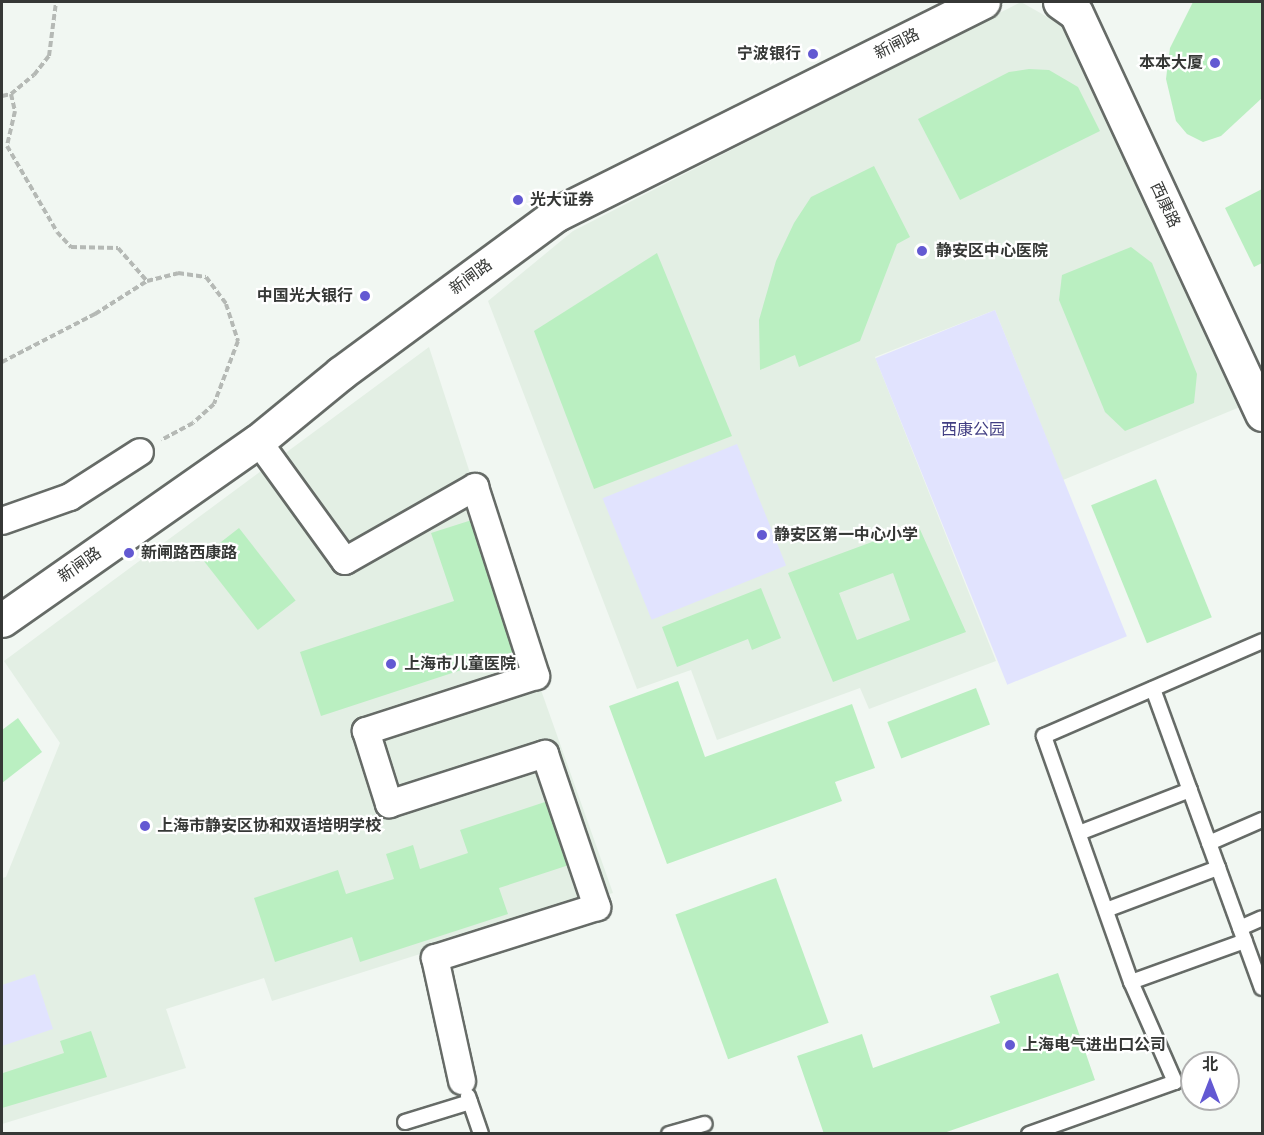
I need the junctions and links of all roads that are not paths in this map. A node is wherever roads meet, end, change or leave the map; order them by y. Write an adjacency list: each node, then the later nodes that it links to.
1 (982, 2): 4 (main road, 新闸路)
2 (1060, 2): 3 (main road, 西康路)
3 (1263, 414)
4 (258, 441): 7 (main road, 新闸路); 20 (street)
5 (141, 452): 6 (street)
6 (2, 521)
7 (3, 616)
8 (1263, 641): 9 (lane)
9 (1153, 689): 10 (lane); 12 (lane)
10 (1190, 790): 12 (lane); 13 (lane)
11 (1263, 820): 13 (lane)
12 (1079, 833): 15 (lane)
13 (1209, 843): 14 (lane)
14 (1218, 868): 15 (lane); 17 (lane)
15 (1106, 910): 18 (lane)
16 (1263, 918): 17 (lane)
17 (1243, 934): 18 (lane); 19 (lane)
18 (1131, 982): 25 (lane)
19 (1263, 988)
20 (466, 1092): 21 (lane); 23 (lane)
21 (405, 1122)
22 (705, 1124): 24 (lane)
23 (481, 1134)
24 (669, 1134)
25 (1029, 1134)

